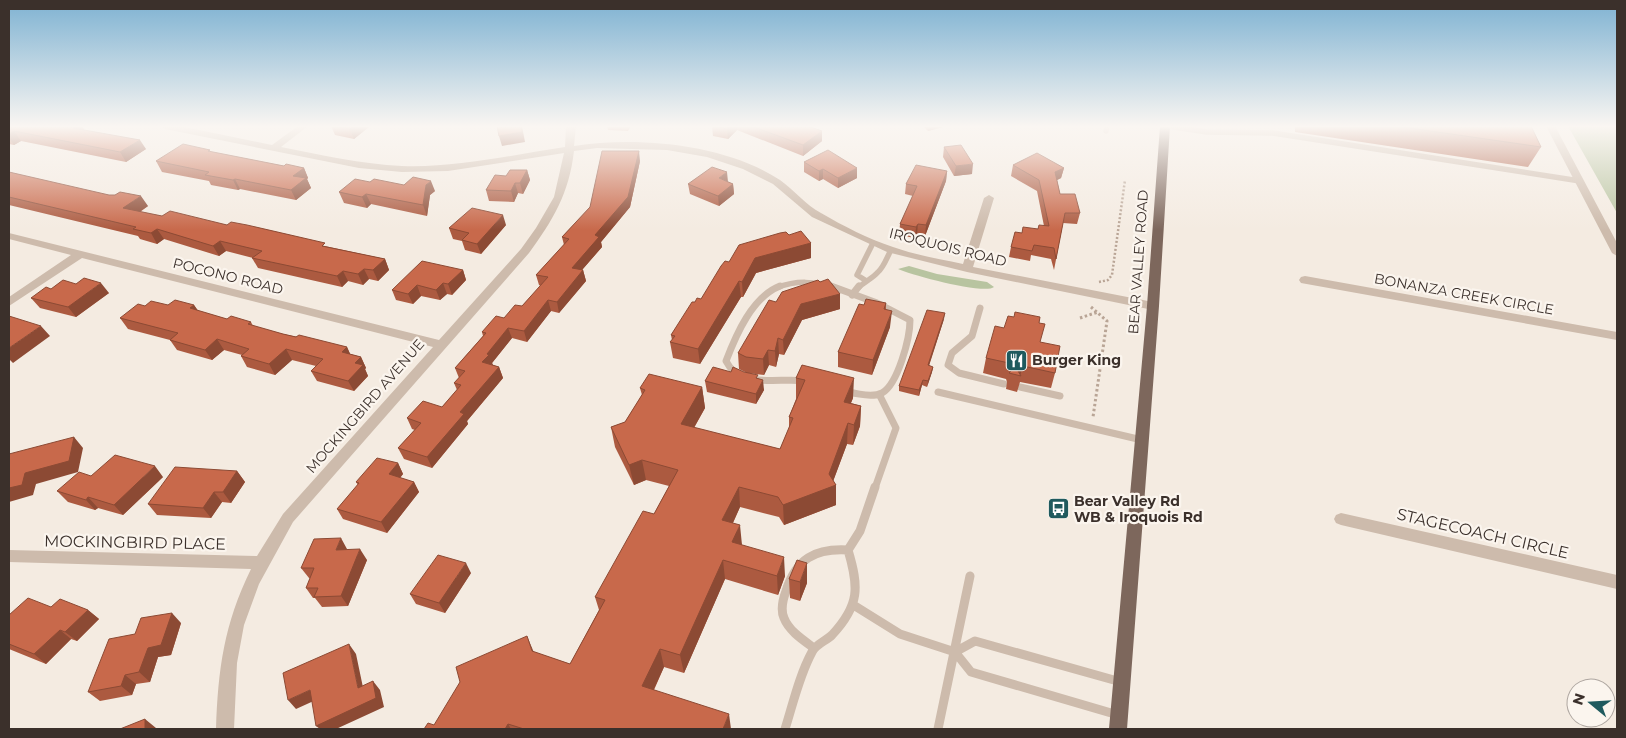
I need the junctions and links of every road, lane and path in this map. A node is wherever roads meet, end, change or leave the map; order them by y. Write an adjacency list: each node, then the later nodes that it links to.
1 (337, 160): 2 (street, IROQUOIS ROAD)
2 (497, 160)
3 (568, 160): 28 (street, MOCKINGBIRD AVENUE)
4 (727, 160): 12 (street, IROQUOIS ROAD)
5 (1163, 160): 23 (main road, BEAR VALLEY ROAD)
6 (1446, 160): 9 (lane)
7 (1569, 160): 9 (street)
8 (1125, 180): 19 (path)
9 (1580, 181): 14 (street)
10 (989, 198): 16 (street)
11 (9, 236): 15 (street, POCONO ROAD)
12 (873, 243): 13 (street, IROQUOIS ROAD); 17 (lane)
13 (892, 250): 16 (street, IROQUOIS ROAD); 17 (lane)
14 (1617, 253)
15 (80, 254): 21 (street); 28 (street, POCONO ROAD)
16 (967, 269): 23 (street, IROQUOIS ROAD)
17 (865, 280): 20 (lane)
18 (1305, 280): 27 (street, BONANZA CREEK CIRCLE)
19 (1090, 282)
20 (852, 295): 32 (lane); 32 (lane)
21 (9, 302)
22 (1086, 303): 25 (path)
23 (1152, 306): 35 (main road, BEAR VALLEY ROAD)
24 (980, 308): 29 (lane)
25 (1098, 312): 26 (path); 34 (path)
26 (1080, 318)
27 (1617, 336)
28 (441, 345): 39 (street, MOCKINGBIRD AVENUE)
29 (1004, 384)
30 (1020, 387): 33 (lane)
31 (938, 392): 34 (lane)
32 (879, 394): 37 (lane)
33 (1060, 396)
34 (1092, 428): 35 (lane)
35 (1142, 440): 45 (main road, BEAR VALLEY ROAD)
36 (1342, 519): 41 (street, STAGECOACH CIRCLE)
37 (848, 550): 42 (lane); 43 (lane)
38 (9, 556): 39 (street, MOCKINGBIRD PLACE)
39 (260, 563): 47 (street, MOCKINGBIRD AVENUE)
40 (970, 576): 44 (lane)
41 (1617, 582)
42 (855, 606): 43 (lane); 44 (lane)
43 (814, 648): 48 (lane)
44 (955, 652): 45 (lane); 46 (lane); 49 (lane)
45 (1122, 682): 46 (main road, BEAR VALLEY ROAD)
46 (1119, 722)
47 (225, 729)
48 (785, 729)
49 (938, 729)

